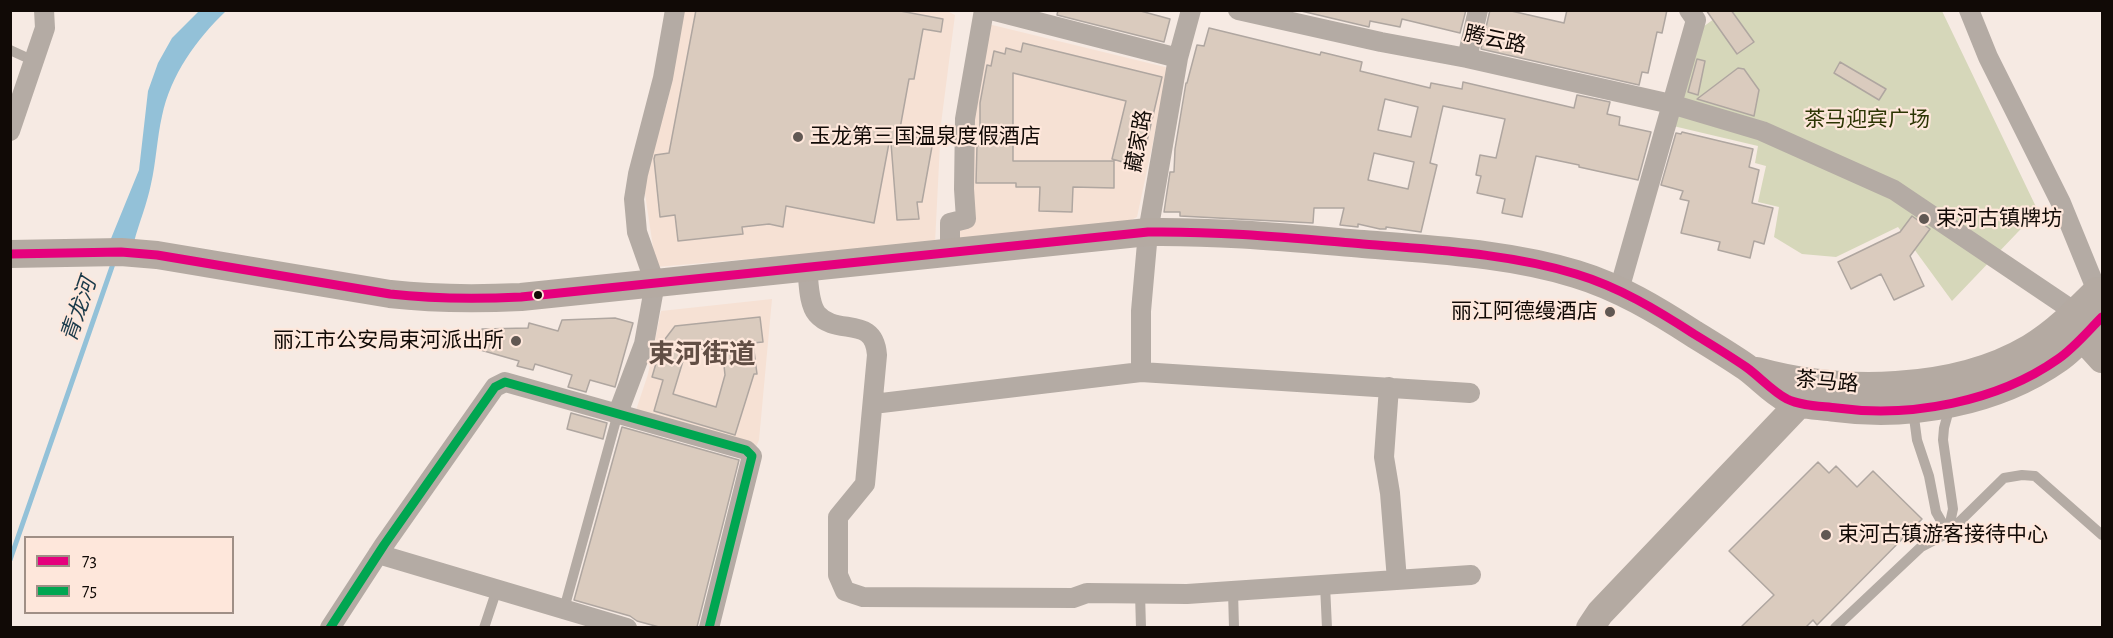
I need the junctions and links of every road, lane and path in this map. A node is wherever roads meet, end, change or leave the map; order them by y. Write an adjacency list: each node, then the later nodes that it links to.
1 (44, 10): 13 (street)
2 (675, 10): 20 (street)
3 (984, 10): 17 (street)
4 (991, 10): 11 (street)
5 (1191, 10): 11 (street, 藏家路)
6 (1238, 10): 12 (street, 腾云路)
7 (1478, 10): 12 (street)
8 (1689, 10): 14 (street)
9 (1969, 10): 22 (street)
10 (10, 50): 13 (lane)
11 (1178, 58): 16 (street, 藏家路)
12 (1467, 58): 14 (street, 腾云路)
13 (34, 61): 15 (street)
14 (1671, 104): 21 (street); 22 (street, 腾云路)
15 (10, 131)
16 (1148, 232): 17 (street); 21 (street); 25 (street, 藏家路)
17 (950, 253): 19 (street)
18 (10, 254): 20 (street)
19 (807, 268): 20 (street); 30 (street)
20 (655, 283): 32 (street)
21 (1619, 290): 24 (street)
22 (2087, 315): 23 (street); 24 (street, 茶马路); 29 (street, 茶马路)
23 (2103, 359)
24 (1747, 368): 28 (street, 茶马路)
25 (1142, 372): 26 (street); 30 (street)
26 (1389, 387): 27 (street); 37 (street)
27 (1470, 393)
28 (1800, 403): 31 (street, 茶马路); 50 (street)
29 (1951, 403): 31 (street, 茶马路); 33 (lane)
30 (873, 404): 41 (street)
31 (1913, 409): 33 (lane)
32 (618, 413): 35 (street); 42 (lane); 46 (street)
33 (1948, 532): 34 (lane); 51 (lane)
34 (2103, 535)
35 (378, 554): 39 (street); 43 (street)
36 (1471, 575): 37 (street)
37 (1397, 580): 38 (street)
38 (1325, 585): 40 (street); 49 (lane)
39 (497, 589): 42 (street); 44 (lane)
40 (1233, 591): 41 (street); 48 (lane)
41 (1140, 593): 47 (lane)
42 (564, 609): 45 (street)
43 (330, 627)
44 (484, 627)
45 (627, 627)
46 (709, 627)
47 (1141, 627)
48 (1234, 627)
49 (1327, 627)
50 (1590, 627)
51 (1835, 627)

